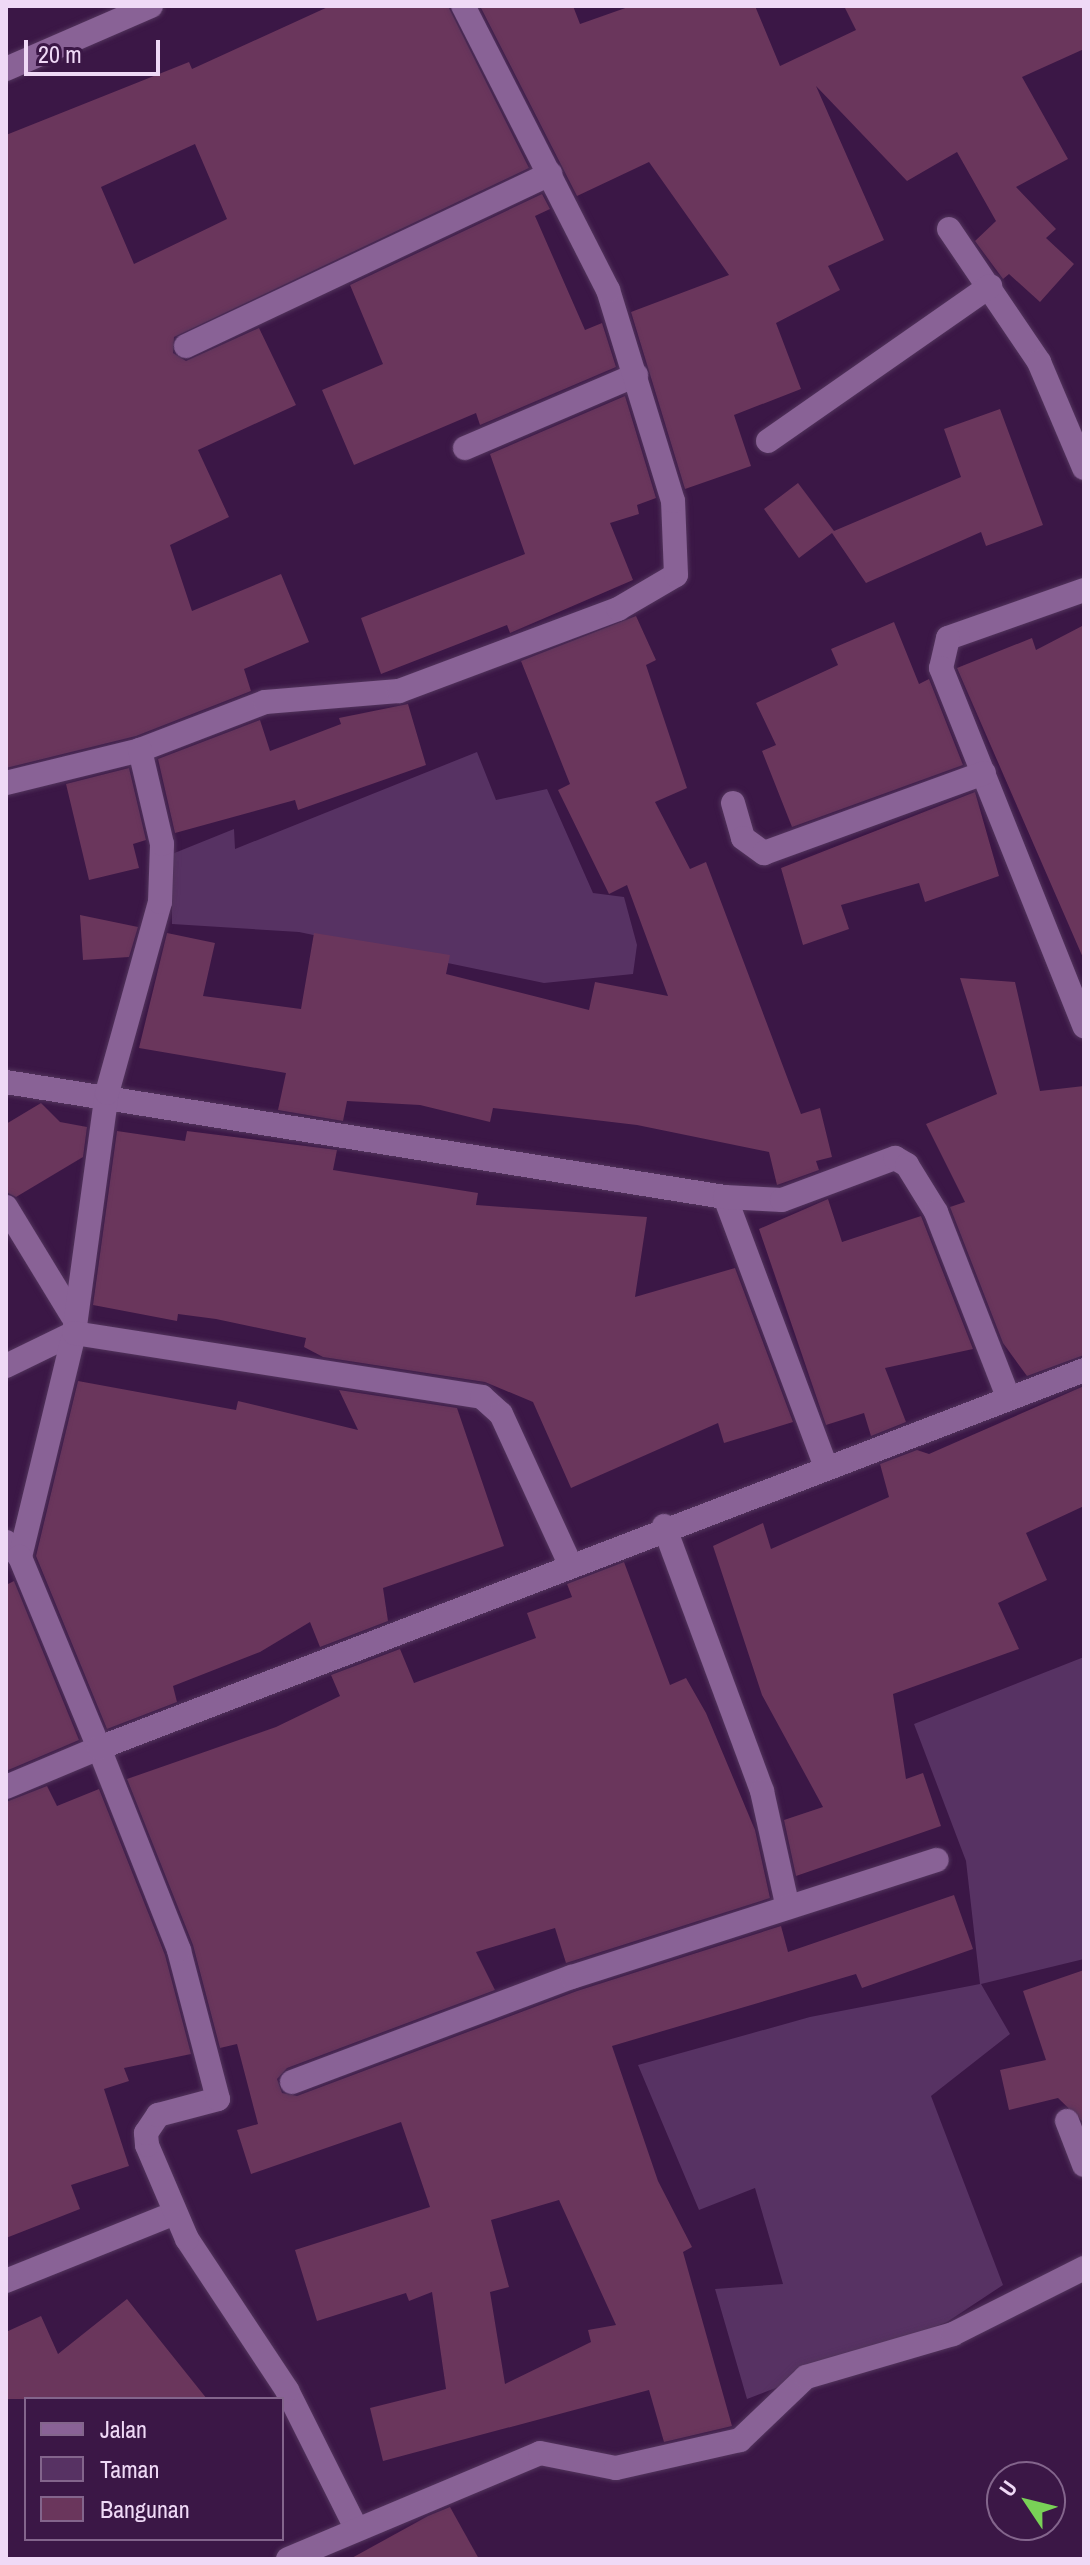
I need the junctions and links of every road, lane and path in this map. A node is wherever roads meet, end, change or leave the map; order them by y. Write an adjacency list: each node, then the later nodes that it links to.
1 (151, 6): 3 (street)
2 (463, 6): 4 (street)
3 (6, 69)
4 (550, 174): 7 (street); 8 (street)
5 (949, 229): 6 (street)
6 (990, 286): 9 (street); 11 (street)
7 (186, 346)
8 (636, 375): 10 (street); 13 (street)
9 (768, 441)
10 (465, 448)
11 (1084, 468)
12 (1084, 590): 14 (street)
13 (140, 750): 15 (street); 19 (street)
14 (984, 773): 16 (street); 17 (street)
15 (6, 783)
16 (733, 803)
17 (1084, 1026)
18 (6, 1082): 19 (street)
19 (107, 1093): 20 (street); 22 (street)
20 (725, 1197): 25 (street); 26 (street)
21 (6, 1207): 22 (street)
22 (73, 1324): 23 (street); 28 (street); 29 (street)
23 (6, 1366)
24 (1084, 1370): 25 (street)
25 (1008, 1397): 26 (street)
26 (826, 1467): 27 (street)
27 (664, 1526): 29 (street); 33 (street)
28 (13, 1549): 30 (street)
29 (571, 1566): 30 (street)
30 (99, 1748): 31 (street); 37 (street)
31 (6, 1787)
32 (937, 1860): 33 (street)
33 (787, 1904): 34 (street)
34 (292, 2082)
35 (1067, 2121): 36 (street)
36 (1084, 2165)
37 (180, 2223): 39 (street); 40 (street)
38 (1084, 2268): 40 (street)
39 (6, 2281)
40 (356, 2528): 41 (street)
41 (288, 2559)

